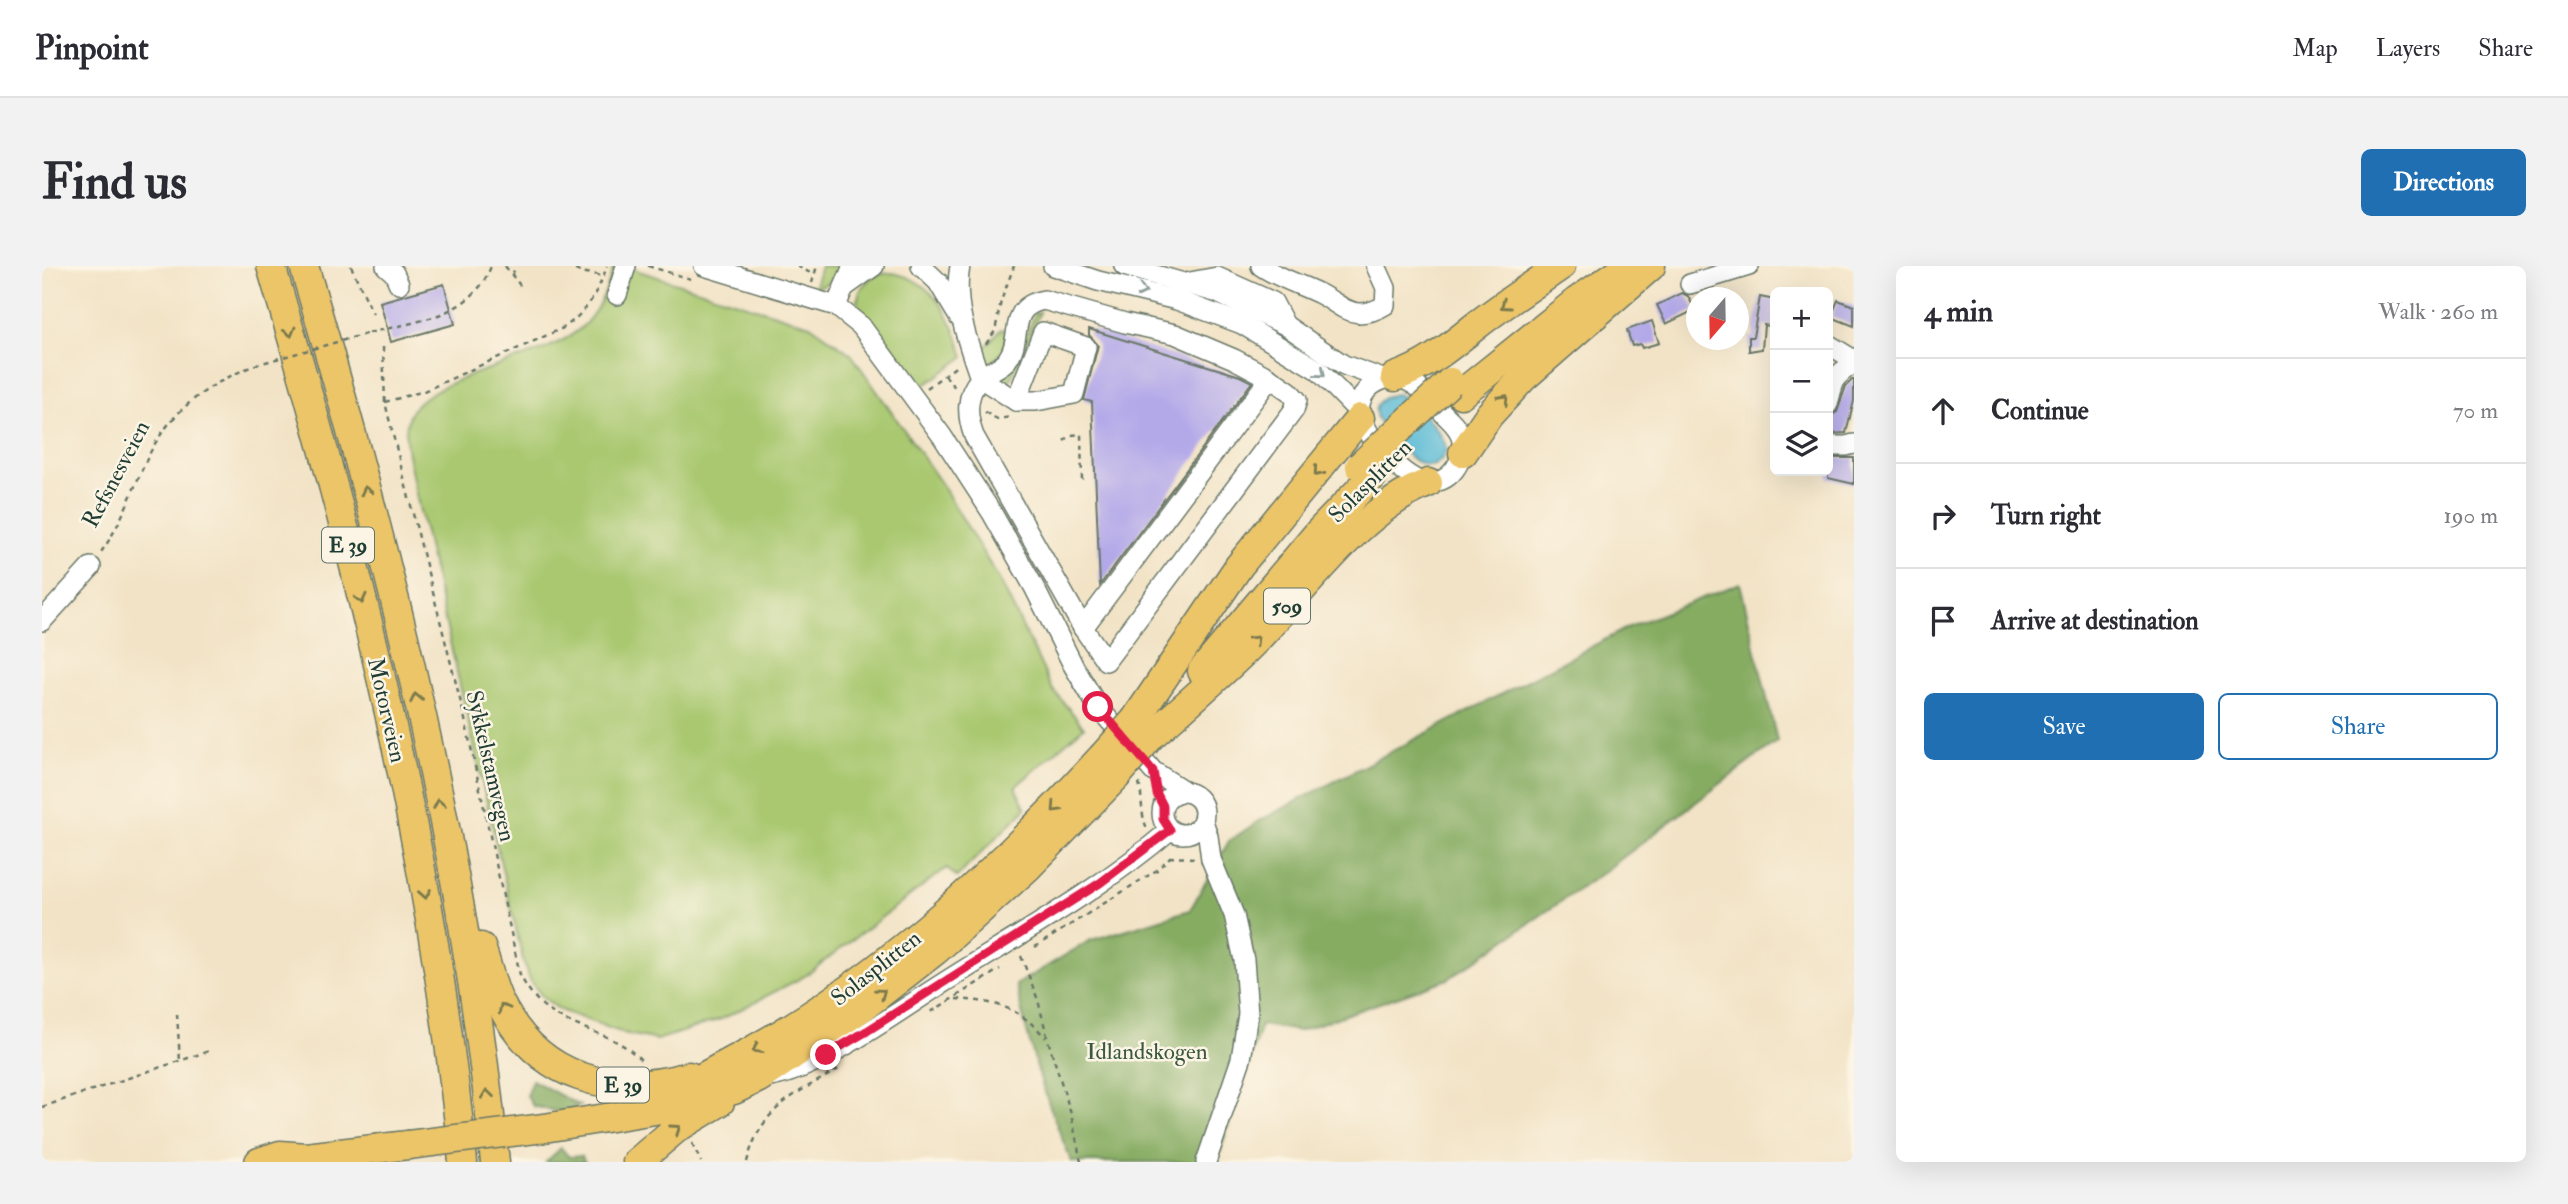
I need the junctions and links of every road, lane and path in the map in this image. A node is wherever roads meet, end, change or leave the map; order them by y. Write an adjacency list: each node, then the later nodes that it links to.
1 (271, 266): 84 (highway, Motorveien / E 39, one-way to 84)
2 (304, 266): 69 (highway, Motorveien / E 39, one-way to 2)
3 (351, 266): 37 (path)
4 (386, 266): 32 (street)
5 (491, 266): 58 (path, Refsnesveien, bridge)
6 (505, 266): 28 (path)
7 (516, 266): 28 (path)
8 (566, 266): 30 (path)
9 (607, 266): 30 (path)
10 (626, 266): 35 (street)
11 (648, 266): 29 (path)
12 (797, 266): 13 (path)
13 (817, 266)
14 (853, 266): 33 (street)
15 (874, 266): 33 (street)
16 (919, 266): 17 (street); 38 (street)
17 (929, 266)
18 (960, 266): 38 (street)
19 (1053, 266): 51 (street, one-way to 51)
20 (1124, 266): 42 (street)
21 (1261, 266): 22 (street)
22 (1376, 266)
23 (1561, 266): 39 (highway, one-way to 39)
24 (1600, 266): 48 (highway, Solasplitten / 509)
25 (1628, 266): 48 (highway, Solasplitten / 509)
26 (1651, 266): 55 (highway, one-way to 26)
27 (1749, 266): 31 (street)
28 (512, 275): 34 (path)
29 (704, 275): 36 (street)
30 (604, 276): 50 (path)
31 (1690, 284)
32 (399, 285)
33 (846, 286): 36 (street)
34 (522, 288)
35 (617, 295)
36 (836, 306): 63 (street)
37 (373, 314)
38 (962, 320): 44 (street)
39 (1476, 325): 42 (street); 46 (highway)
40 (383, 347): 50 (path, Sykkelstamvegen)
41 (1833, 347): 43 (street)
42 (1325, 349): 46 (street)
43 (1854, 362): 47 (street)
44 (980, 378): 45 (street); 49 (street); 60 (street)
45 (1270, 378): 60 (street); 60 (street)
46 (1389, 378): 51 (street); 55 (street)
47 (1833, 385)
48 (1456, 388): 61 (highway, Solasplitten / 509, bridge)
49 (1016, 401)
50 (385, 402): 79 (path, Sykkelstamvegen)
51 (1359, 415): 57 (street); 61 (highway, 509, one-way to 61)
52 (1064, 441): 56 (path)
53 (1854, 444): 54 (street)
54 (1833, 446)
55 (1463, 453): 57 (street)
56 (1082, 481)
57 (1428, 483): 61 (highway, 509, one-way to 57)
58 (90, 567): 59 (street)
59 (42, 621)
60 (1083, 628)
61 (1143, 728): 62 (highway, 509, bridge)
62 (1109, 767): 81 (highway, Solasplitten / 509, one-way to 81); 81 (highway, Solasplitten / 509, one-way to 62)
63 (1153, 771): 64 (street); 65 (street)
64 (1186, 792): 65 (street); 66 (street)
65 (1163, 806): 67 (street)
66 (1203, 821): 67 (street); 68 (street)
67 (1177, 832): 68 (street); 81 (street)
68 (1203, 858): 70 (path); 92 (street)
69 (456, 890): 81 (highway, E 39, one-way to 69); 87 (highway, Motorveien / E 39, one-way to 69)
70 (1032, 949)
71 (1021, 956): 76 (path)
72 (1010, 963): 73 (path)
73 (954, 998): 75 (path); 76 (path)
74 (177, 1014): 78 (path)
75 (923, 1017)
76 (1048, 1040): 91 (path)
77 (209, 1051): 78 (path)
78 (180, 1061): 82 (path)
79 (647, 1066)
80 (843, 1068): 90 (path)
81 (739, 1078): 85 (highway, Solasplitten / 509, bridge); 88 (highway, one-way to 81)
82 (42, 1107)
83 (688, 1137): 89 (path)
84 (462, 1158)
85 (301, 1160): 86 (highway)
86 (259, 1162)
87 (495, 1162)
88 (637, 1162)
89 (701, 1162)
90 (747, 1162)
91 (1081, 1162)
92 (1206, 1162)

